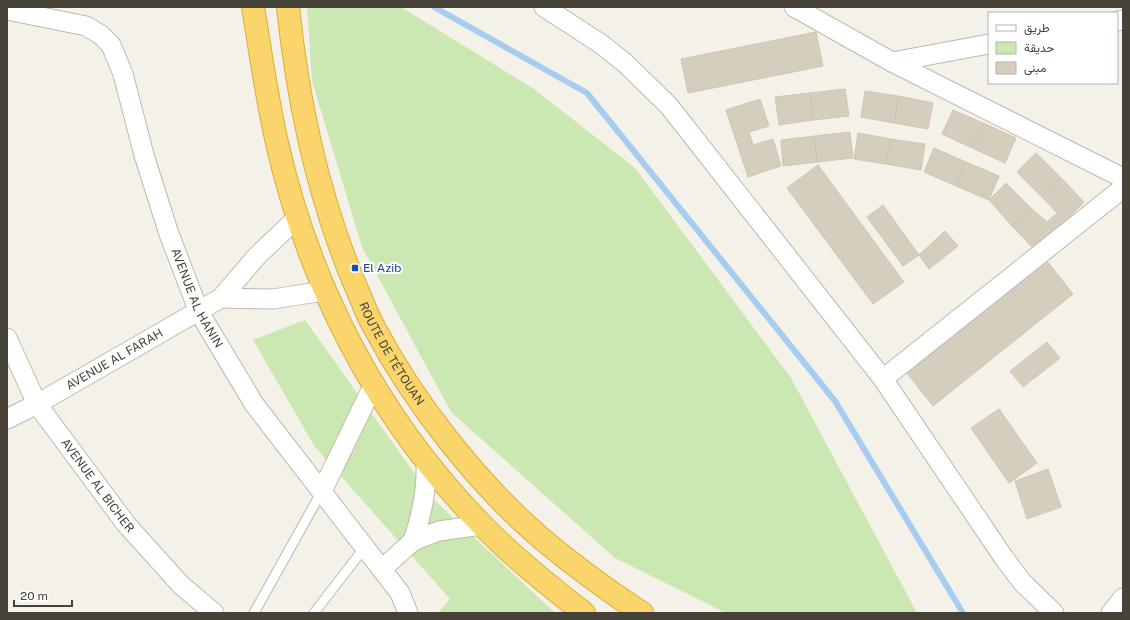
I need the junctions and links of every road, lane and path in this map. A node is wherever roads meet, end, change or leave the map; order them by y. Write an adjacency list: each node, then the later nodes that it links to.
1 (253, 7): 9 (highway)
2 (288, 7): 30 (highway, ROUTE DE TÉTOUAN)
3 (544, 7): 14 (street)
4 (794, 7): 7 (street)
5 (7, 10): 12 (street, AVENUE AL HANIN)
6 (988, 44): 7 (street)
7 (892, 62): 8 (street)
8 (1122, 185): 14 (street)
9 (297, 218): 10 (highway); 11 (street, AVENUE AL FARAH)
10 (324, 291): 11 (street); 15 (highway)
11 (221, 298): 12 (street, AVENUE AL FARAH)
12 (199, 312): 16 (street, AVENUE AL FARAH); 19 (street, AVENUE AL HANIN)
13 (7, 338): 16 (street, AVENUE AL BICHER)
14 (883, 379): 31 (street)
15 (373, 386): 18 (highway); 19 (street)
16 (37, 404): 17 (street, AVENUE AL FARAH); 25 (street, AVENUE AL BICHER)
17 (7, 419)
18 (426, 463): 20 (highway); 21 (street)
19 (322, 491): 22 (street, AVENUE AL HANIN); 26 (lane)
20 (481, 525): 21 (street); 29 (highway)
21 (413, 541): 23 (street)
22 (365, 547): 23 (street, AVENUE AL HANIN); 27 (lane)
23 (382, 569): 28 (street, AVENUE AL HANIN)
24 (1123, 598): 32 (street)
25 (214, 613)
26 (254, 613)
27 (314, 613)
28 (408, 613)
29 (584, 613)
30 (642, 613)
31 (1054, 613)
32 (1110, 613)

